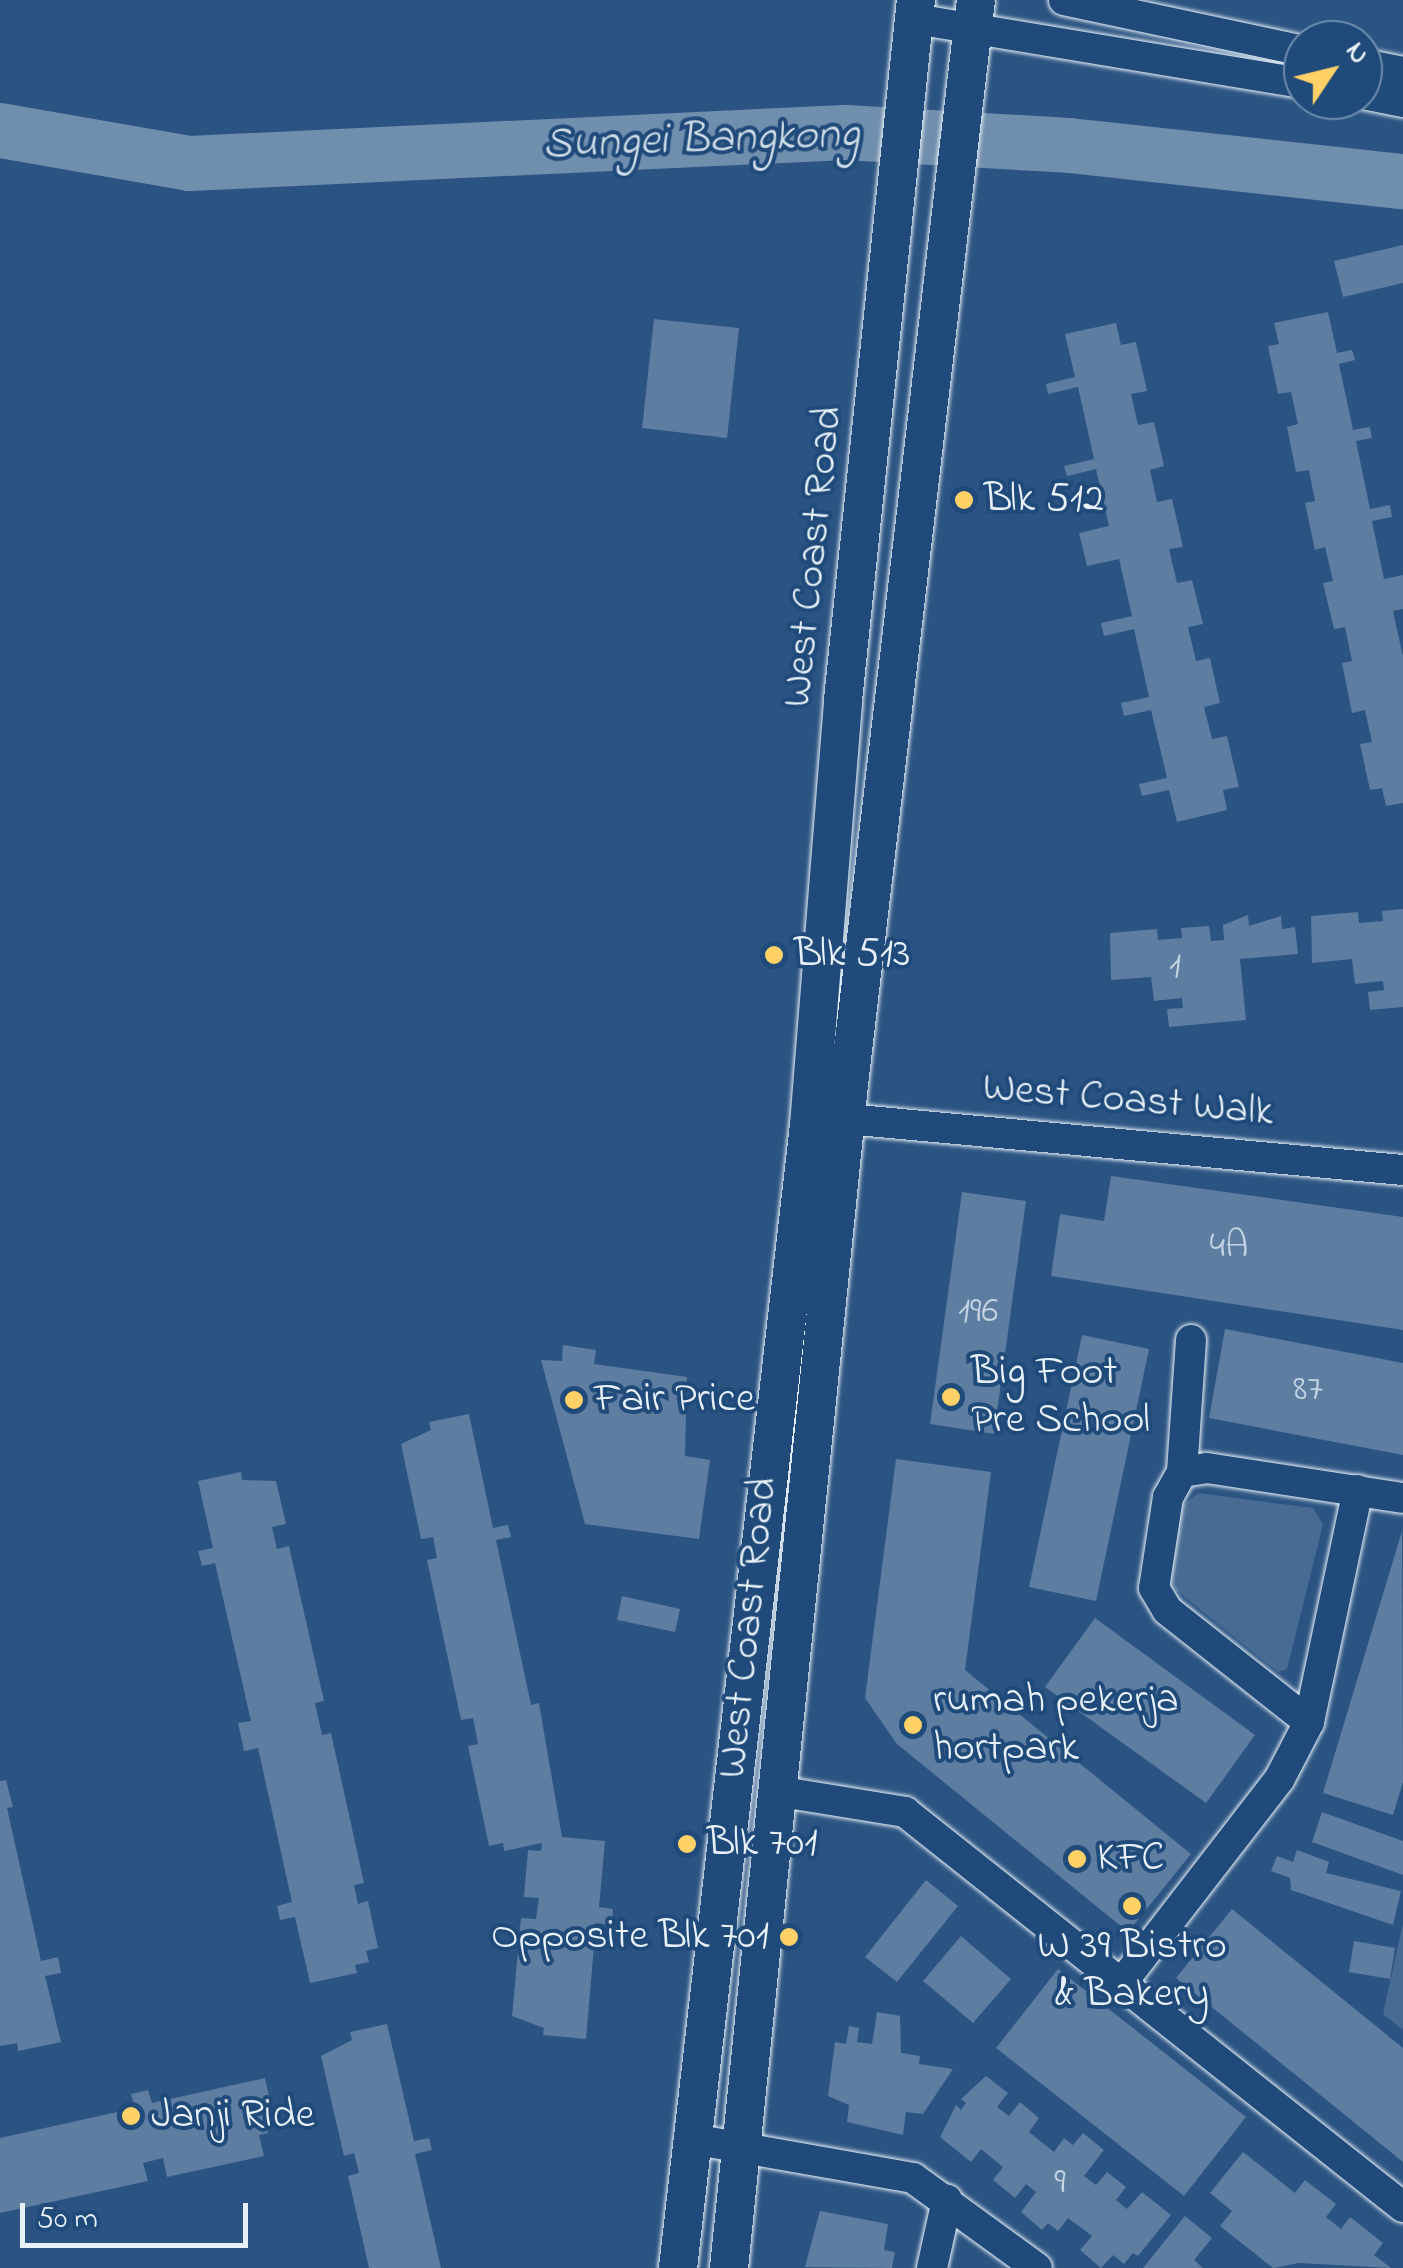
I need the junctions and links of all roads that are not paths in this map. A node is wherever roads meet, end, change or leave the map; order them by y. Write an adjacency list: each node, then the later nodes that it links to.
1 (1064, 0): 4 (street)
2 (916, 9): 3 (street); 6 (main road, West Coast Road)
3 (975, 13): 5 (street); 7 (main road, West Coast Road)
4 (1283, 47)
5 (1283, 79)
6 (828, 908): 7 (main road); 8 (main road, West Coast Road)
7 (868, 912): 8 (main road, West Coast Road)
8 (827, 1121): 9 (street, West Coast Walk); 14 (main road, West Coast Road); 15 (main road, West Coast Road)
9 (1403, 1170)
10 (1190, 1340): 11 (street)
11 (1182, 1472): 12 (street); 16 (street)
12 (1358, 1490): 13 (street); 16 (street)
13 (1403, 1498)
14 (757, 1566): 15 (main road); 19 (main road, West Coast Road)
15 (802, 1567): 17 (main road, West Coast Road)
16 (1309, 1722): 18 (street)
17 (776, 1791): 18 (street); 20 (main road, West Coast Road)
18 (1121, 1984): 22 (street)
19 (692, 2139): 20 (street); 23 (main road, West Coast Road)
20 (741, 2148): 21 (street); 24 (main road, West Coast Road)
21 (948, 2200): 25 (street); 26 (street)
22 (1403, 2207)
23 (678, 2268)
24 (729, 2268)
25 (932, 2268)
26 (1037, 2268)

